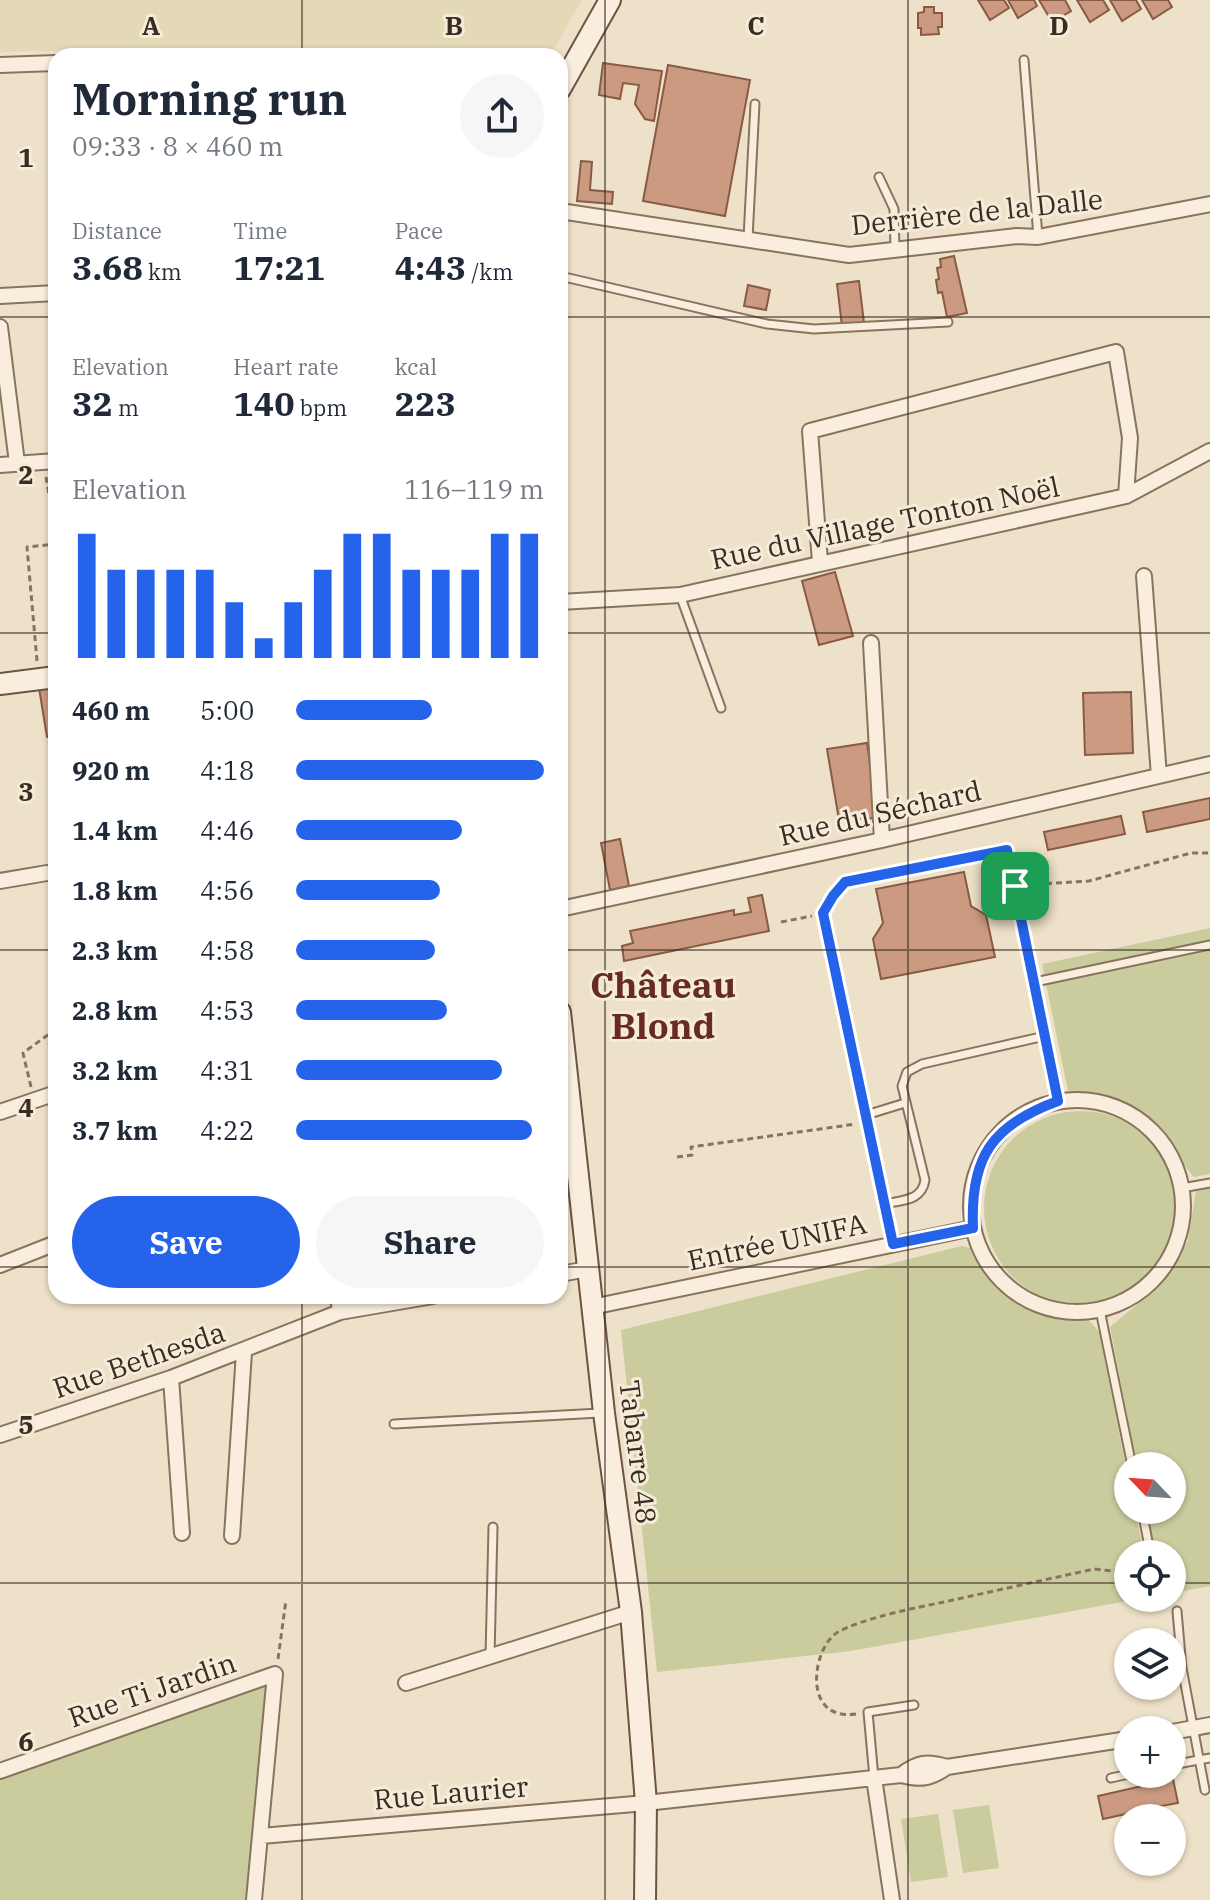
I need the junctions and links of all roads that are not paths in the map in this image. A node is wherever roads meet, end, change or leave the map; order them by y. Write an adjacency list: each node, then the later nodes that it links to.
1 (610, 0): 3 (street)
2 (1024, 60): 10 (lane)
3 (568, 61)
4 (48, 63): 5 (street)
5 (0, 65)
6 (755, 104): 11 (lane)
7 (879, 177): 12 (lane)
8 (1210, 204): 10 (street, Derrière de la Dalle)
9 (568, 212): 11 (street, Derrière de la Dalle)
10 (1038, 237): 12 (street, Derrière de la Dalle)
11 (748, 238): 12 (street, Derrière de la Dalle)
12 (895, 249)
13 (568, 278): 16 (lane)
14 (48, 293): 15 (street)
15 (0, 296)
16 (948, 322)
17 (0, 327): 18 (street)
18 (4, 389): 21 (street)
19 (1210, 451): 23 (street, Rue du Village Tonton Noël)
20 (48, 461): 21 (street)
21 (17, 463): 22 (street)
22 (0, 465)
23 (1126, 496): 24 (street, Rue du Village Tonton Noël); 24 (street)
24 (820, 562): 26 (street, Rue du Village Tonton Noël)
25 (1144, 576): 33 (street)
26 (680, 595): 27 (street, Rue du Village Tonton Noël); 31 (lane)
27 (568, 602)
28 (871, 643): 34 (street)
29 (48, 678): 30 (street)
30 (0, 684)
31 (721, 708)
32 (1210, 764): 33 (street, Rue du Séchard)
33 (1159, 776): 34 (street, Rue du Séchard)
34 (882, 840): 37 (street, Rue du Séchard)
35 (48, 873): 36 (street)
36 (0, 881)
37 (568, 907)
38 (1210, 945): 39 (lane)
39 (1035, 982): 40 (lane); 45 (lane)
40 (1045, 1036): 42 (lane); 43 (lane)
41 (48, 1096): 44 (street)
42 (1058, 1101): 48 (street); 50 (street)
43 (905, 1103): 45 (lane); 49 (lane)
44 (0, 1112)
45 (867, 1118): 49 (lane)
46 (568, 1122): 54 (street, Tabarre 48)
47 (1210, 1183): 48 (lane)
48 (1182, 1188): 59 (street)
49 (885, 1204): 51 (lane)
50 (973, 1228): 51 (street, Entrée UNIFA); 59 (street)
51 (893, 1244): 58 (street, Entrée UNIFA)
52 (48, 1246): 53 (street)
53 (0, 1265)
54 (588, 1269): 55 (street); 58 (street, Tabarre 48)
55 (568, 1273)
56 (339, 1304): 60 (street)
57 (386, 1304): 60 (street, Rue Bethesda)
58 (592, 1307): 63 (street, Tabarre 48)
59 (1100, 1310): 66 (lane)
60 (340, 1312): 61 (street, Rue Bethesda)
61 (244, 1352): 62 (street, Rue Bethesda); 69 (street)
62 (171, 1378): 65 (street, Rue Bethesda); 68 (street)
63 (604, 1413): 64 (lane); 70 (street, Tabarre 48)
64 (394, 1424)
65 (0, 1435)
66 (1129, 1452)
67 (493, 1527): 72 (lane)
68 (182, 1533)
69 (232, 1536)
70 (631, 1612): 72 (street); 87 (street, Tabarre 48)
71 (1177, 1612): 76 (lane)
72 (490, 1657): 73 (street)
73 (406, 1683)
74 (914, 1705): 84 (lane)
75 (1210, 1725): 76 (street)
76 (1192, 1728): 77 (street); 80 (lane)
77 (1186, 1729)
78 (1114, 1741): 84 (street, Rue Laurier)
79 (1210, 1758): 80 (lane)
80 (1201, 1759): 81 (lane); 86 (lane)
81 (1186, 1762)
82 (0, 1771): 88 (street, Rue Ti Jardin)
83 (1114, 1777): 85 (lane)
84 (874, 1778): 87 (street, Rue Laurier); 91 (street)
85 (1111, 1778)
86 (1205, 1790)
87 (646, 1803): 88 (street, Rue Laurier); 90 (street, Tabarre 48)
88 (261, 1836): 89 (street)
89 (254, 1900)
90 (645, 1900)
91 (892, 1900)

